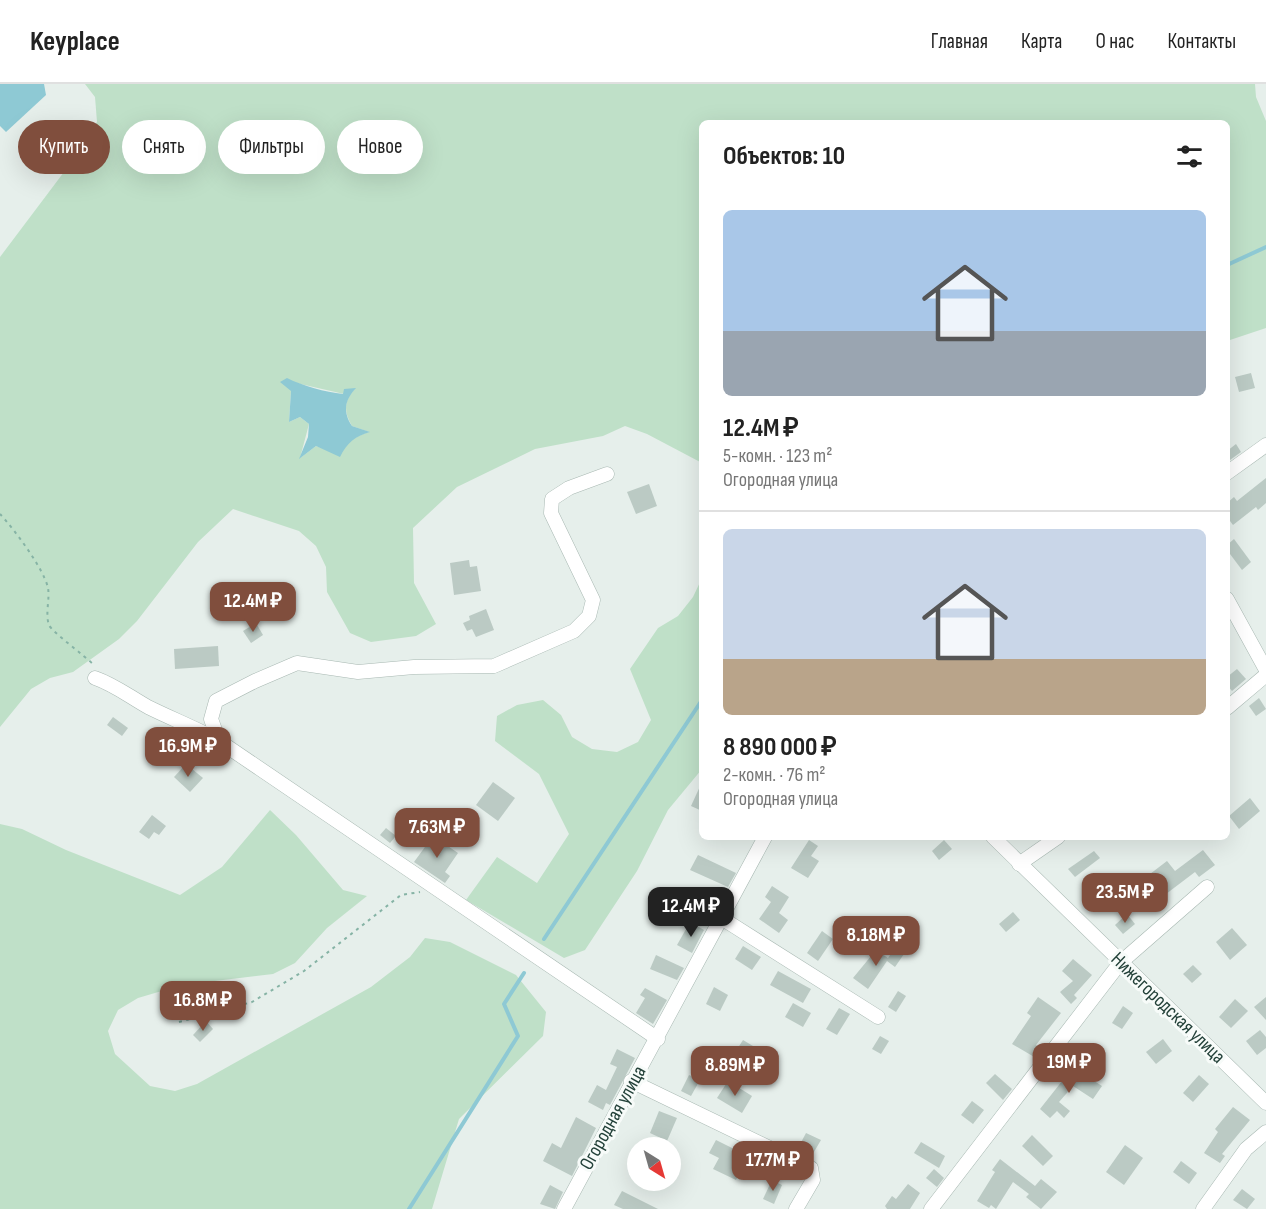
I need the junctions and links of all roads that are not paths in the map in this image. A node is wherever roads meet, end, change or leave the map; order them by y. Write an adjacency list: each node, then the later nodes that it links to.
1 (1266, 445): 2 (street)
2 (1230, 471)
3 (607, 474): 9 (street)
4 (1230, 605): 5 (street)
5 (1266, 670)
6 (97, 674): 9 (street)
7 (1266, 675): 8 (street)
8 (1230, 705)
9 (219, 741): 18 (street)
10 (763, 840): 15 (street, Огородная улица)
11 (996, 840): 13 (street, Нижегородская улица)
12 (1054, 840): 13 (street)
13 (1019, 864): 16 (street, Нижегородская улица)
14 (1207, 887): 16 (street)
15 (723, 919): 17 (street); 18 (street, Огородная улица)
16 (1120, 963): 20 (street, Нижегородская улица); 24 (street)
17 (878, 1017)
18 (658, 1039): 19 (street, Огородная улица)
19 (632, 1081): 22 (street, Огородная улица); 23 (street)
20 (1266, 1103)
21 (1266, 1132): 25 (street)
22 (564, 1209)
23 (796, 1209)
24 (932, 1209)
25 (1203, 1209)

